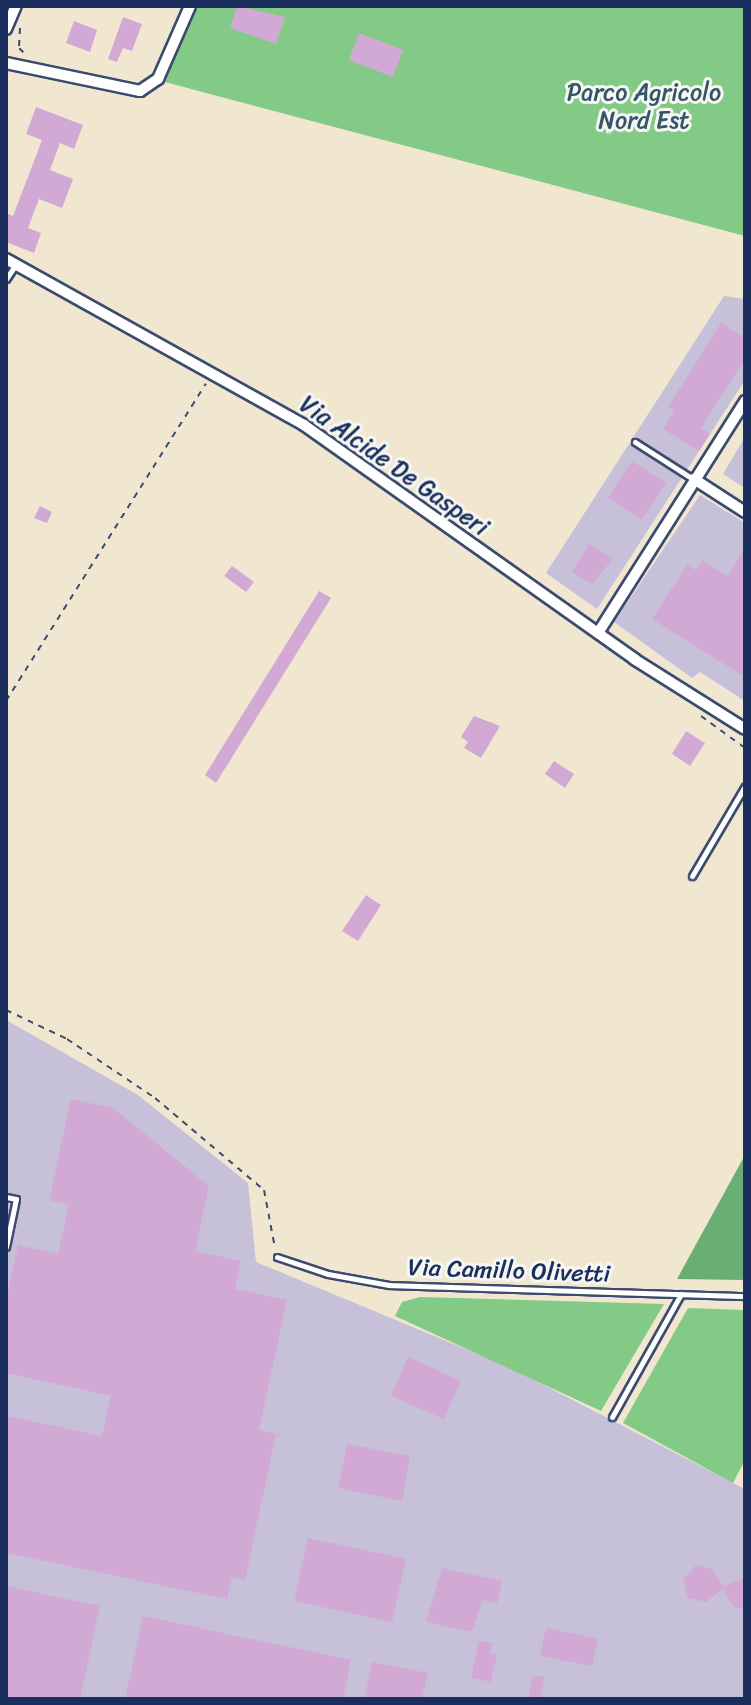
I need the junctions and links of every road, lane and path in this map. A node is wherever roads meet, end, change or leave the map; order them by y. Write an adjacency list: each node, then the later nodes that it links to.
1 (16, 6): 4 (street)
2 (190, 6): 6 (street)
3 (24, 18): 6 (path)
4 (6, 29)
5 (6, 63): 6 (street)
6 (37, 70)
7 (11, 262): 8 (lane); 14 (street, Via Alcide De Gasperi)
8 (6, 279)
9 (218, 389): 15 (path)
10 (745, 401): 12 (street)
11 (635, 442): 12 (lane)
12 (694, 479): 13 (street); 14 (street)
13 (745, 512)
14 (598, 633): 17 (street, Via Alcide De Gasperi)
15 (6, 701)
16 (697, 714): 18 (path)
17 (745, 729)
18 (745, 748)
19 (745, 786): 20 (lane)
20 (692, 876)
21 (6, 1010): 24 (path)
22 (6, 1197): 23 (lane)
23 (6, 1247)
24 (277, 1257): 25 (lane, Via Camillo Olivetti)
25 (681, 1294): 26 (lane, Via Camillo Olivetti); 27 (lane)
26 (745, 1296)
27 (612, 1417)

